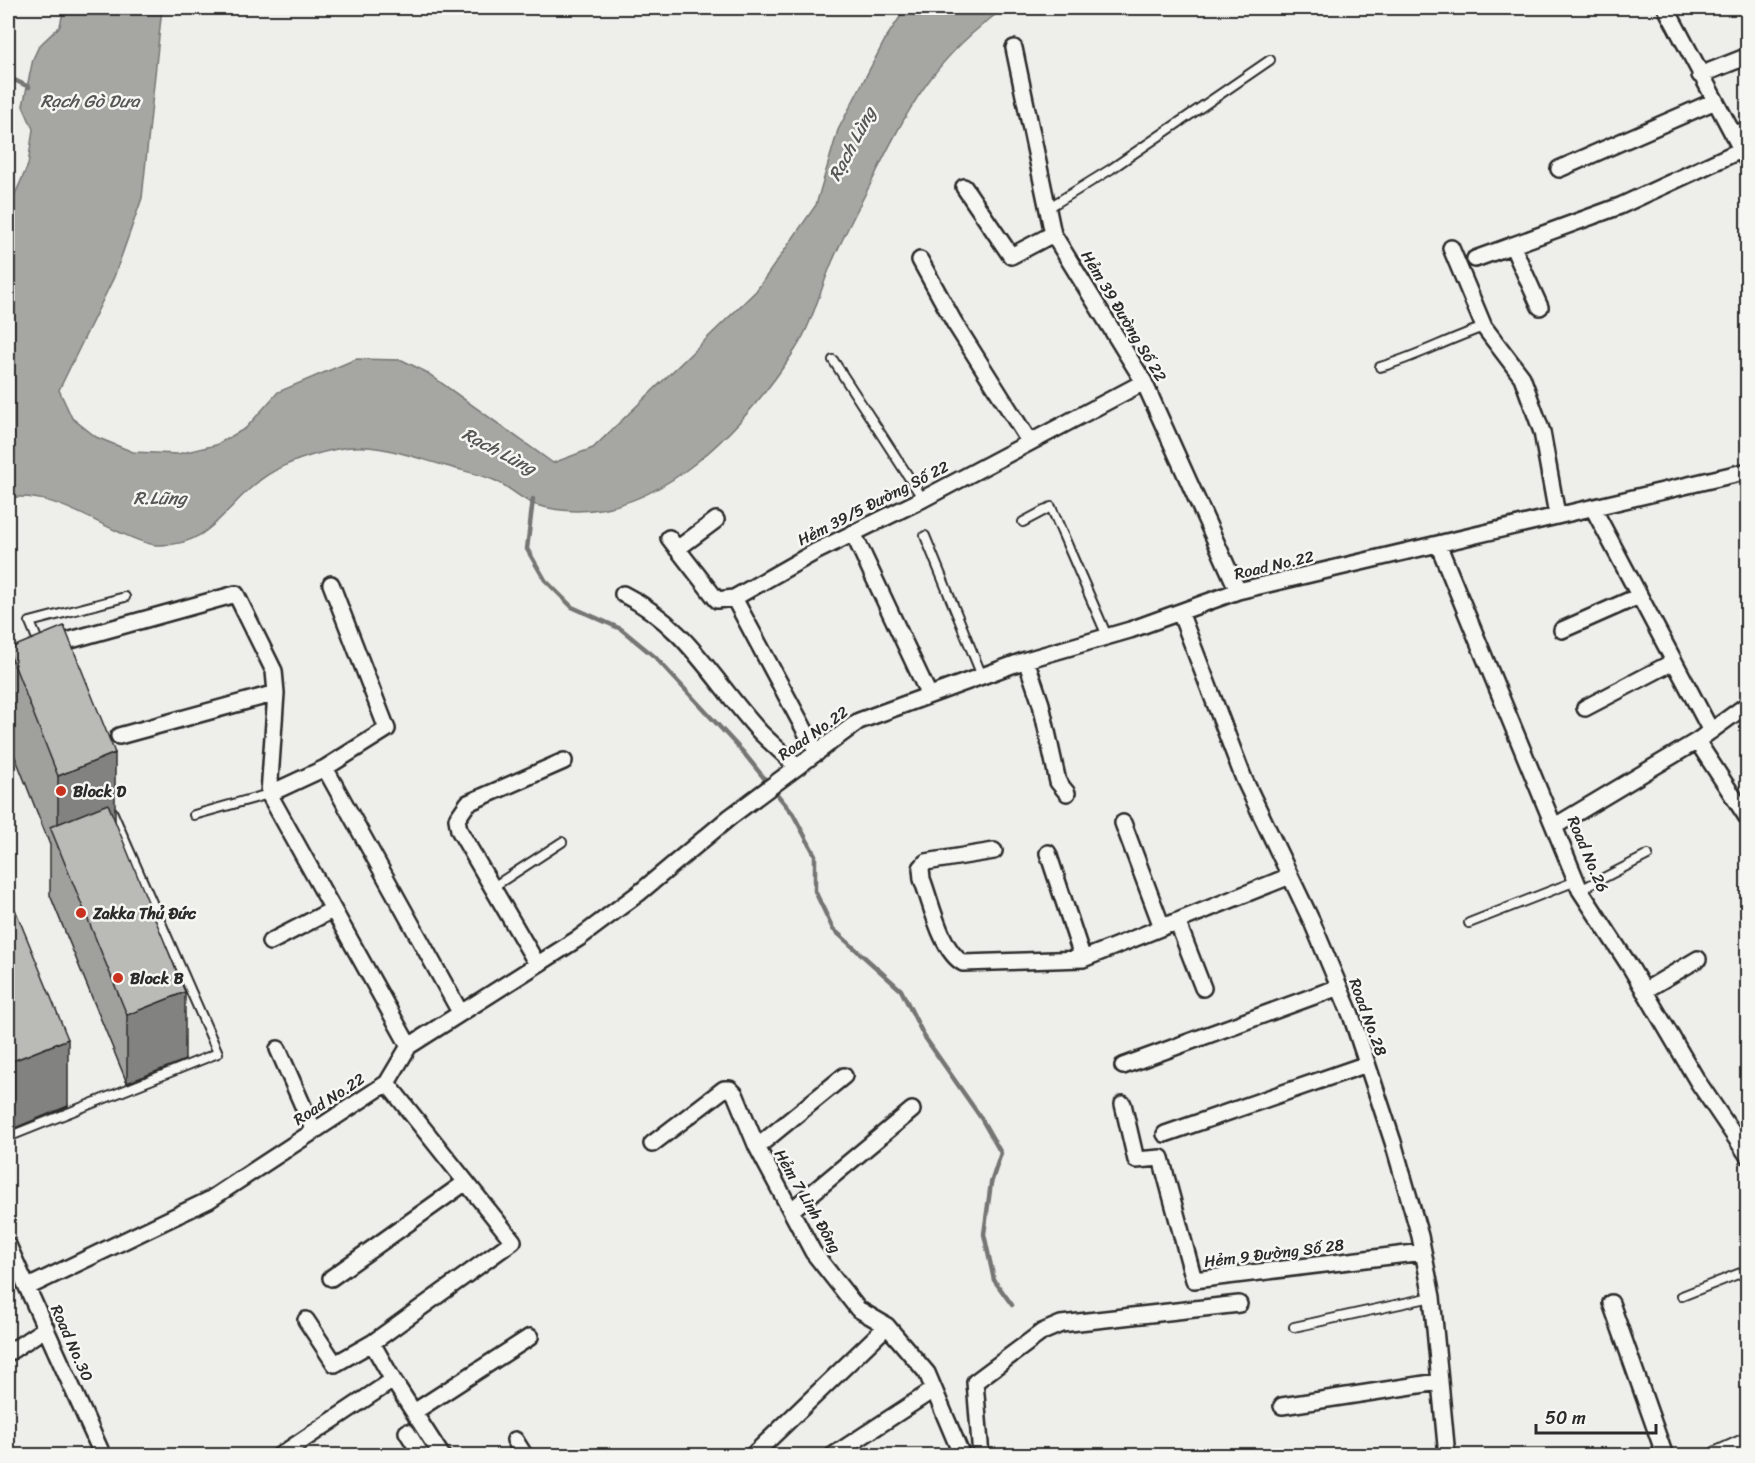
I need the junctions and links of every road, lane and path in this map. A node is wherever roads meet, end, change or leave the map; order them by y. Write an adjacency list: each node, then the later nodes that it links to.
1 (1666, 8): 5 (street)
2 (1014, 48): 11 (street, Hẻm 39 Đường Số 22)
3 (1748, 56): 5 (street)
4 (1270, 60): 11 (lane)
5 (1700, 75): 6 (street)
6 (1715, 101): 7 (street); 9 (street)
7 (1740, 132): 8 (street)
8 (1744, 156): 13 (street)
9 (1559, 170)
10 (964, 187): 12 (street)
11 (1048, 208): 12 (street, Hẻm 39 Đường Số 22)
12 (1053, 234): 21 (street, Hẻm 39 Đường Số 22)
13 (1512, 245): 15 (street); 17 (street)
14 (1451, 248): 18 (street)
15 (1475, 259)
16 (920, 260): 22 (street)
17 (1540, 308)
18 (1484, 327): 20 (lane); 26 (street)
19 (833, 360): 24 (lane)
20 (1380, 367)
21 (1144, 382): 22 (street, Hẻm 39/5 Đường Số 22); 33 (street, Hẻm 39 Đường Số 22)
22 (1029, 441): 24 (street, Hẻm 39/5 Đường Số 22)
23 (1748, 471): 25 (street, Road No.22)
24 (923, 499): 29 (street, Hẻm 39/5 Đường Số 22)
25 (1593, 508): 26 (street, Road No.22); 35 (street)
26 (1557, 515): 31 (street, Road No.22)
27 (716, 520): 37 (street)
28 (1023, 522): 40 (lane)
29 (853, 534): 37 (street, Hẻm 39/5 Đường Số 22); 47 (street)
30 (925, 536): 45 (lane)
31 (1438, 544): 33 (street, Road No.22); 63 (street, Road No.26)
32 (331, 584): 55 (street)
33 (1238, 591): 38 (street, Road No.22)
34 (623, 594): 56 (street)
35 (1639, 596): 39 (street); 44 (street)
36 (125, 597): 42 (lane)
37 (734, 598): 53 (street)
38 (1180, 612): 40 (street, Road No.22); 68 (street, Road No.28)
39 (1562, 630)
40 (1107, 636): 43 (street, Road No.22)
41 (67, 641): 46 (street)
42 (43, 652)
43 (1026, 660): 45 (street, Road No.22); 57 (street)
44 (1672, 662): 49 (street); 50 (street)
45 (981, 676): 47 (street, Road No.22)
46 (276, 693): 51 (street); 58 (street)
47 (929, 695): 53 (street, Road No.22)
48 (1748, 704): 50 (street)
49 (1585, 708)
50 (1711, 731): 52 (street)
51 (119, 736)
52 (1697, 741): 61 (street); 63 (street)
53 (817, 753): 56 (street, Road No.22)
54 (564, 761): 70 (street)
55 (325, 768): 58 (street); 82 (street)
56 (791, 771): 78 (street, Road No.22)
57 (1067, 793)
58 (269, 794): 60 (lane); 71 (street)
59 (109, 804): 93 (lane)
60 (195, 815)
61 (1748, 819)
62 (1122, 823): 74 (street)
63 (1556, 826): 69 (street, Road No.26)
64 (562, 842): 70 (lane)
65 (994, 851): 76 (street)
66 (1048, 853): 76 (street)
67 (1648, 855): 69 (lane)
68 (1290, 876): 72 (street); 79 (street, Road No.28)
69 (1578, 886): 73 (lane); 81 (street, Road No.26)
70 (493, 887): 78 (street)
71 (332, 910): 75 (street); 83 (street)
72 (1177, 921): 74 (street); 80 (street)
73 (1469, 923)
74 (1162, 927): 76 (street)
75 (270, 942)
76 (1083, 959)
77 (1698, 959): 81 (street)
78 (537, 964): 82 (street, Road No.22)
79 (1339, 987): 85 (street, Road No.28); 86 (street)
80 (1203, 988)
81 (1644, 991): 96 (street, Road No.26)
82 (460, 1012): 83 (street, Road No.22)
83 (409, 1046): 88 (street, Road No.22)
84 (278, 1049): 91 (street)
85 (1367, 1064): 92 (street); 100 (street, Road No.28)
86 (1123, 1066)
87 (844, 1076): 95 (street)
88 (387, 1083): 91 (street, Road No.22); 97 (street)
89 (1123, 1104): 100 (street, Hẻm 9 Đường Số 28)
90 (912, 1110): 98 (street)
91 (314, 1131): 103 (street, Road No.22)
92 (1165, 1134)
93 (8, 1137)
94 (652, 1144): 95 (street, Hẻm 7 Linh Đông)
95 (757, 1147): 98 (street, Hẻm 7 Linh Đông)
96 (1746, 1149)
97 (466, 1182): 102 (street); 113 (street)
98 (793, 1209): 109 (street, Hẻm 7 Linh Đông)
99 (8, 1245): 103 (street, Road No.30)
100 (1423, 1252): 105 (street, Road No.28)
101 (1748, 1270): 104 (lane)
102 (331, 1278)
103 (28, 1287): 111 (street, Road No.30)
104 (1682, 1296)
105 (1432, 1297): 110 (lane); 116 (street, Road No.28)
106 (1611, 1303): 133 (street)
107 (1239, 1304): 131 (street)
108 (306, 1320): 113 (street)
109 (887, 1326): 117 (street, Hẻm 7 Linh Đông); 128 (street)
110 (1294, 1327)
111 (46, 1328): 114 (street); 123 (street, Road No.30)
112 (530, 1337): 119 (street)
113 (372, 1343): 115 (street)
114 (8, 1353)
115 (393, 1380): 119 (street); 124 (street)
116 (1438, 1382): 118 (street); 132 (street, Road No.28)
117 (933, 1390): 129 (street); 130 (street, Hẻm 7 Linh Đông)
118 (1282, 1406)
119 (414, 1412): 126 (street)
120 (406, 1432): 125 (street)
121 (515, 1440): 127 (street)
122 (1744, 1448): 134 (street)
123 (102, 1455)
124 (279, 1455)
125 (422, 1455)
126 (442, 1455)
127 (525, 1455)
128 (752, 1455)
129 (832, 1455)
130 (962, 1455)
131 (981, 1455)
132 (1447, 1455)
133 (1665, 1455)
134 (1717, 1455)

